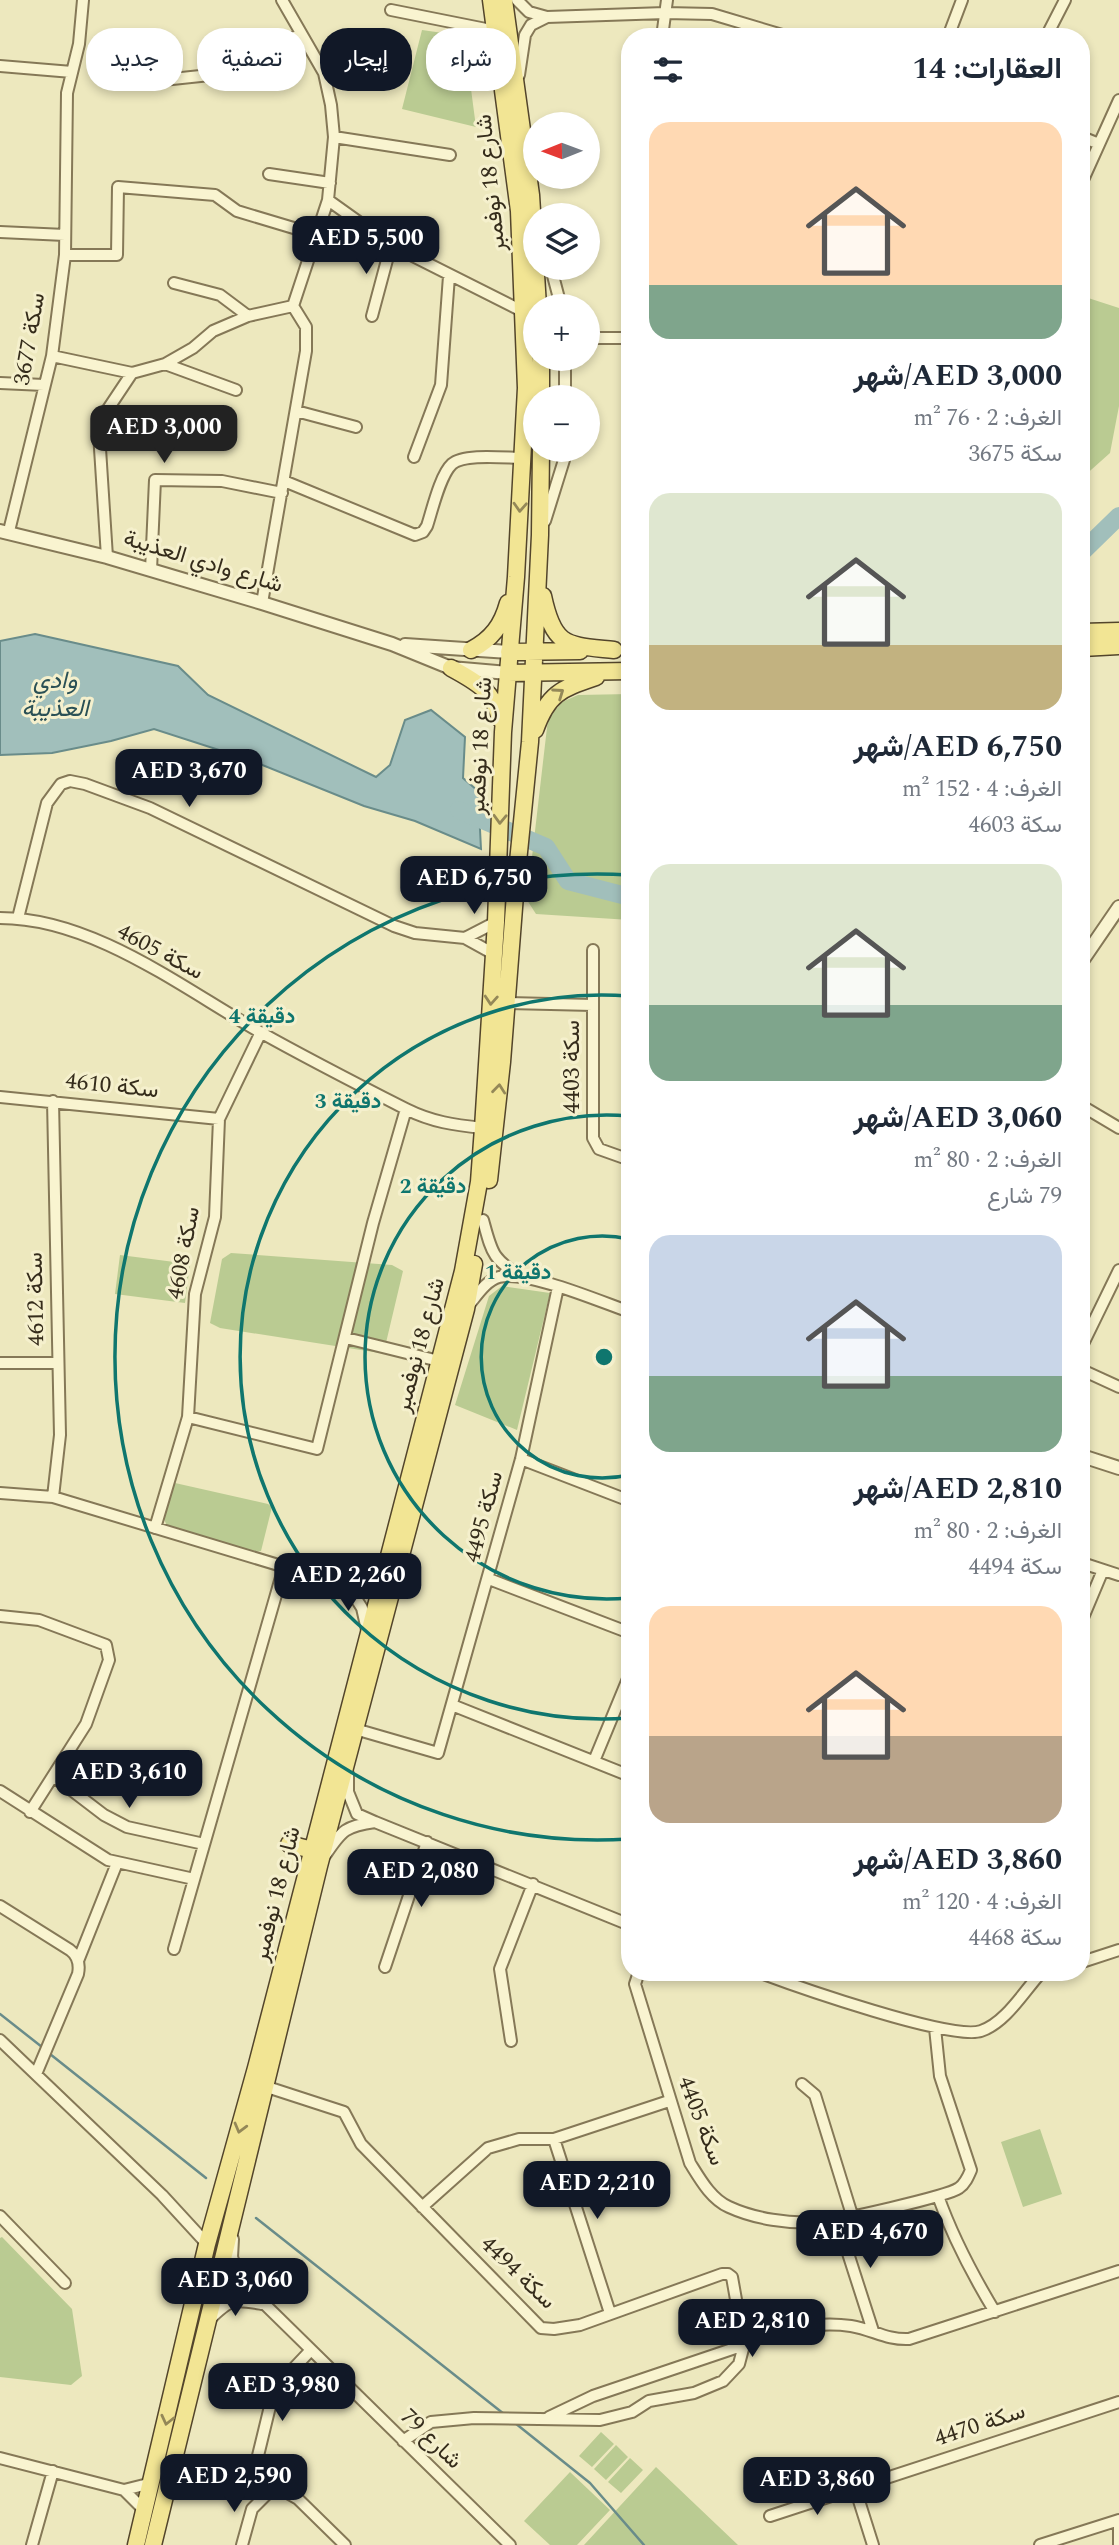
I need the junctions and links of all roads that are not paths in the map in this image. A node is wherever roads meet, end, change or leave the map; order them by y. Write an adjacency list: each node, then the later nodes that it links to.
1 (83, 0): 21 (street, سكة 3677)
2 (282, 0): 12 (street)
3 (491, 0): 14 (main road, شارع 18 نوفمبر)
4 (504, 0): 22 (main road, شارع 18 نوفمبر)
5 (517, 0): 11 (street)
6 (667, 0): 10 (street)
7 (962, 0): 17 (street)
8 (1065, 0): 18 (street)
9 (391, 10): 13 (street)
10 (665, 13): 11 (street); 15 (street); 16 (street)
11 (547, 17): 22 (street)
12 (297, 28)
13 (481, 28)
14 (496, 28)
15 (663, 28)
16 (758, 28)
17 (951, 28)
18 (1051, 28)
19 (306, 44): 25 (street)
20 (0, 66): 21 (street)
21 (72, 72): 36 (street, سكة 3677)
22 (517, 89): 32 (main road, شارع 18 نوفمبر)
23 (504, 91): 42 (main road, شارع 18 نوفمبر)
24 (1119, 100): 27 (street)
25 (334, 137): 28 (street); 31 (street)
26 (1090, 140): 27 (street)
27 (1099, 144): 29 (street)
28 (450, 155)
29 (1090, 164)
30 (269, 174): 31 (street)
31 (330, 183): 33 (street)
32 (531, 195): 34 (street); 43 (main road, شارع 18 نوفمبر)
33 (328, 200): 37 (street); 38 (street)
34 (533, 203)
35 (0, 232): 36 (street)
36 (65, 235): 39 (street, سكة 3677)
37 (317, 235): 39 (street); 44 (street)
38 (391, 245): 40 (street); 47 (street)
39 (65, 255): 50 (street, سكة 3677)
40 (449, 276): 45 (street); 58 (street)
41 (174, 282): 46 (street)
42 (529, 294)
43 (531, 294)
44 (293, 306): 46 (street); 56 (street)
45 (523, 306)
46 (248, 316): 51 (street)
47 (372, 316)
48 (600, 338): 49 (street)
49 (621, 338)
50 (52, 356): 52 (street); 54 (street, سكة 3677)
51 (165, 364): 52 (street); 55 (street)
52 (132, 373): 66 (street)
53 (0, 383): 54 (street)
54 (44, 386): 64 (street, سكة 3677)
55 (236, 390)
56 (296, 411): 57 (street); 62 (street)
57 (356, 427)
58 (414, 457)
59 (523, 458): 62 (street); 69 (main road, شارع 18 نوفمبر, one-way to 69)
60 (541, 462): 65 (main road, شارع 18 نوفمبر)
61 (562, 462): 65 (street)
62 (284, 481): 63 (street)
63 (282, 493): 67 (street); 70 (street)
64 (4, 531): 66 (street, شارع وادي العذيبة)
65 (540, 535): 68 (main road, شارع 18 نوفمبر)
66 (107, 557): 67 (street, شارع وادي العذيبة)
67 (151, 570): 70 (street, شارع وادي العذيبة)
68 (538, 576): 78 (main road); 81 (main road, شارع 18 نوفمبر)
69 (516, 577): 77 (main road); 80 (main road, شارع 18 نوفمبر)
70 (262, 603): 74 (street, شارع وادي العذيبة)
71 (1119, 631): 73 (main road)
72 (1090, 635): 73 (main road)
73 (1101, 639): 75 (main road); 76 (main road)
74 (392, 644): 77 (street, شارع وادي العذيبة); 82 (street, شارع وادي العذيبة)
75 (1090, 644)
76 (1119, 648)
77 (471, 650): 80 (street, شارع وادي العذيبة)
78 (621, 650)
79 (621, 650): 81 (main road, شارع وادي العذيبة)
80 (509, 652): 81 (main road, شارع وادي العذيبة); 85 (main road, شارع 18 نوفمبر)
81 (534, 652): 86 (main road, شارع 18 نوفمبر)
82 (451, 668): 85 (street, شارع وادي العذيبة); 87 (main road)
83 (621, 671): 86 (main road, شارع وادي العذيبة)
84 (621, 671): 88 (main road, one-way to 84)
85 (508, 673): 86 (main road, شارع وادي العذيبة); 87 (main road, شارع 18 نوفمبر)
86 (533, 673): 88 (main road, شارع 18 نوفمبر)
87 (503, 732): 92 (main road, شارع 18 نوفمبر, one-way to 92)
88 (530, 742): 97 (main road, شارع 18 نوفمبر)
89 (1119, 907): 94 (street)
90 (0, 918): 91 (street, سكة 4605)
91 (18, 918): 93 (street); 99 (street, سكة 4605)
92 (496, 922): 93 (street); 96 (main road, شارع 18 نوفمبر)
93 (465, 938): 96 (street)
94 (1090, 949)
95 (593, 950): 98 (street, سكة 4403)
96 (494, 954): 105 (main road, شارع 18 نوفمبر, one-way to 105)
97 (506, 1003): 98 (street); 108 (main road, شارع 18 نوفمبر, one-way to 97)
98 (593, 1005): 107 (street, سكة 4403)
99 (261, 1032): 102 (street, سكة 4605); 104 (street, سكة 4608)
100 (0, 1097): 101 (street, سكة 4610)
101 (53, 1101): 104 (street, سكة 4610); 118 (street, سكة 4612)
102 (406, 1110): 105 (street, سكة 4605); 115 (street)
103 (1090, 1112): 106 (street)
104 (219, 1119): 121 (street, سكة 4608)
105 (483, 1128): 116 (main road, شارع 18 نوفمبر)
106 (1119, 1128)
107 (621, 1157)
108 (483, 1220): 110 (street); 112 (main road, شارع 18 نوفمبر)
109 (1119, 1270): 114 (street)
110 (525, 1278): 111 (street); 112 (street)
111 (558, 1287): 113 (street); 122 (street, سكة 4495)
112 (466, 1309): 142 (main road, شارع 18 نوفمبر)
113 (621, 1309)
114 (1090, 1330)
115 (346, 1338): 116 (street); 121 (street)
116 (439, 1361): 129 (main road, شارع 18 نوفمبر)
117 (0, 1363): 118 (street)
118 (58, 1363): 127 (street, سكة 4612)
119 (1090, 1374): 120 (street)
120 (1119, 1387)
121 (188, 1417): 128 (street, سكة 4608)
122 (521, 1459): 126 (street); 134 (street, سكة 4495)
123 (1090, 1459): 124 (street)
124 (1119, 1468)
125 (0, 1493): 127 (street)
126 (621, 1494)
127 (53, 1497): 128 (street)
128 (155, 1528): 130 (street)
129 (388, 1555): 135 (street); 139 (main road, شارع 18 نوفمبر)
130 (284, 1566): 135 (street); 151 (street)
131 (1090, 1566): 132 (street)
132 (1103, 1570): 133 (street); 136 (street)
133 (1119, 1575)
134 (489, 1579): 138 (street); 141 (street, سكة 4495)
135 (348, 1586): 139 (street)
136 (1090, 1601)
137 (0, 1616): 146 (street)
138 (621, 1630)
139 (367, 1633): 153 (main road, شارع 18 نوفمبر)
140 (621, 1696): 144 (street)
141 (452, 1705): 142 (street, سكة 4495); 144 (street)
142 (355, 1729): 143 (main road, شارع 18 نوفمبر)
143 (348, 1755): 149 (street); 155 (main road, شارع 18 نوفمبر)
144 (594, 1761): 145 (street)
145 (621, 1772)
146 (53, 1776): 148 (street); 151 (street)
147 (0, 1791): 148 (street)
148 (30, 1812): 154 (street)
149 (375, 1822): 150 (street); 155 (street)
150 (427, 1842): 157 (street); 164 (street)
151 (204, 1844): 156 (street)
152 (289, 1844): 153 (main road)
153 (312, 1850): 182 (main road, شارع 18 نوفمبر, one-way to 182)
154 (117, 1863): 156 (street); 163 (street)
155 (319, 1866): 173 (main road, شارع 18 نوفمبر)
156 (194, 1880): 160 (street)
157 (533, 1884): 159 (street); 170 (street)
158 (0, 1906): 163 (street)
159 (621, 1921)
160 (174, 1949)
161 (1119, 1950): 162 (street)
162 (1090, 1959)
163 (78, 1961): 171 (street)
164 (386, 1967)
165 (636, 1981): 174 (street, سكة 4405)
166 (791, 1981): 168 (street)
167 (1035, 1981): 168 (street)
168 (935, 2028): 176 (street, سكة 4405)
169 (0, 2040): 171 (street)
170 (511, 2041)
171 (36, 2074): 182 (street)
172 (802, 2084): 179 (street)
173 (264, 2086): 177 (street, سكة 4494); 178 (main road, شارع 18 نوفمبر)
174 (669, 2101): 175 (street); 181 (street, سكة 4405)
175 (554, 2138): 177 (street); 187 (street)
176 (938, 2196): 179 (street, سكة 4405); 186 (street)
177 (422, 2207): 187 (street, سكة 4494)
178 (234, 2208): 185 (street, 79 شارع); 188 (main road, شارع 18 نوفمبر)
179 (852, 2215): 181 (street, سكة 4405)
180 (0, 2216): 184 (street)
181 (836, 2219): 189 (street)
182 (208, 2244): 197 (main road, شارع 18 نوفمبر, one-way to 197)
183 (1119, 2271): 186 (street)
184 (65, 2283)
185 (262, 2304): 188 (street); 191 (street, 79 شارع)
186 (995, 2312): 189 (street)
187 (610, 2313): 190 (street, سكة 4494)
188 (206, 2324): 206 (main road, شارع 18 نوفمبر)
189 (873, 2331): 190 (street)
190 (744, 2345): 193 (street); 193 (street)
191 (310, 2351): 194 (street, 79 شارع); 200 (street)
192 (1119, 2402): 198 (street, سكة 4470)
193 (545, 2419): 194 (street)
194 (403, 2441): 209 (street, 79 شارع)
195 (0, 2458): 196 (street)
196 (52, 2471): 199 (street); 204 (street)
197 (152, 2483): 199 (street); 201 (main road, شارع 18 نوفمبر)
198 (855, 2488): 202 (street, سكة 4470); 210 (street)
199 (124, 2490): 201 (street)
200 (260, 2499): 207 (street); 208 (street)
201 (145, 2511): 205 (main road, شارع 18 نوفمبر)
202 (770, 2516)
203 (1119, 2520): 211 (street); 212 (street)
204 (32, 2545)
205 (136, 2545)
206 (153, 2545)
207 (242, 2545)
208 (345, 2545)
209 (510, 2545)
210 (873, 2545)
211 (1040, 2545)
212 (1119, 2545)

